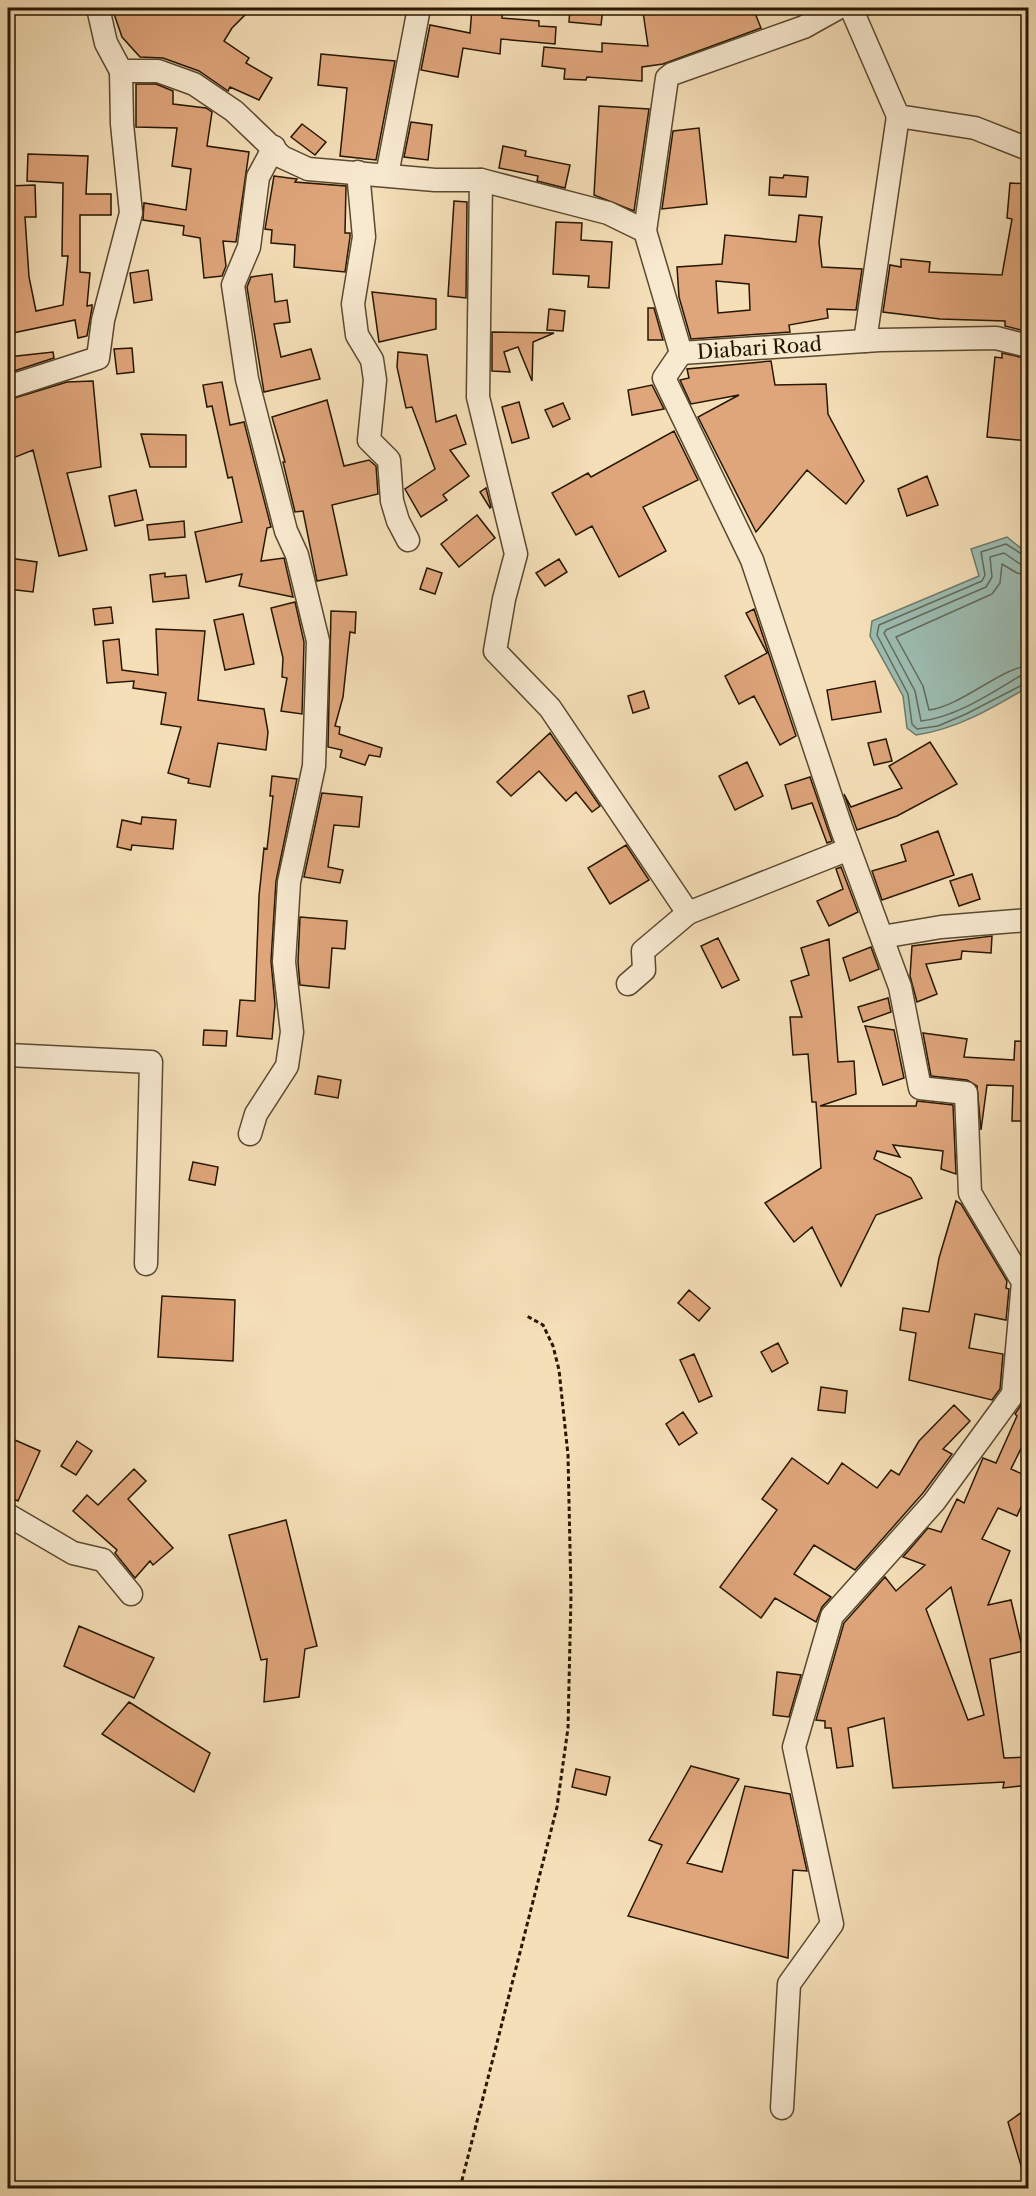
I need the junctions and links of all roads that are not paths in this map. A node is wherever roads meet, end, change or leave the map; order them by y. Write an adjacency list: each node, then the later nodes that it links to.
1 (98, 8): 5 (street)
2 (419, 8): 10 (street)
3 (838, 8): 12 (street)
4 (851, 8): 6 (street)
5 (121, 71): 7 (street); 16 (street)
6 (898, 116): 8 (street); 13 (street)
7 (274, 147): 9 (street); 24 (street)
8 (1029, 149)
9 (358, 172): 10 (street); 17 (street)
10 (387, 175): 11 (street)
11 (481, 180): 12 (street); 19 (street)
12 (645, 231): 15 (street, Diabari Road)
13 (865, 341): 14 (street, Diabari Road); 15 (street, Diabari Road)
14 (1029, 346)
15 (681, 353): 18 (street)
16 (8, 387)
17 (408, 540)
18 (849, 849): 19 (street); 21 (street)
19 (688, 913): 22 (street)
20 (1029, 920): 21 (street)
21 (882, 937): 26 (street)
22 (628, 984)
23 (8, 1055): 25 (street)
24 (250, 1134)
25 (146, 1264)
26 (1025, 1311): 27 (street)
27 (1021, 1391): 30 (street)
28 (8, 1515): 29 (street)
29 (131, 1594)
30 (782, 2108)

